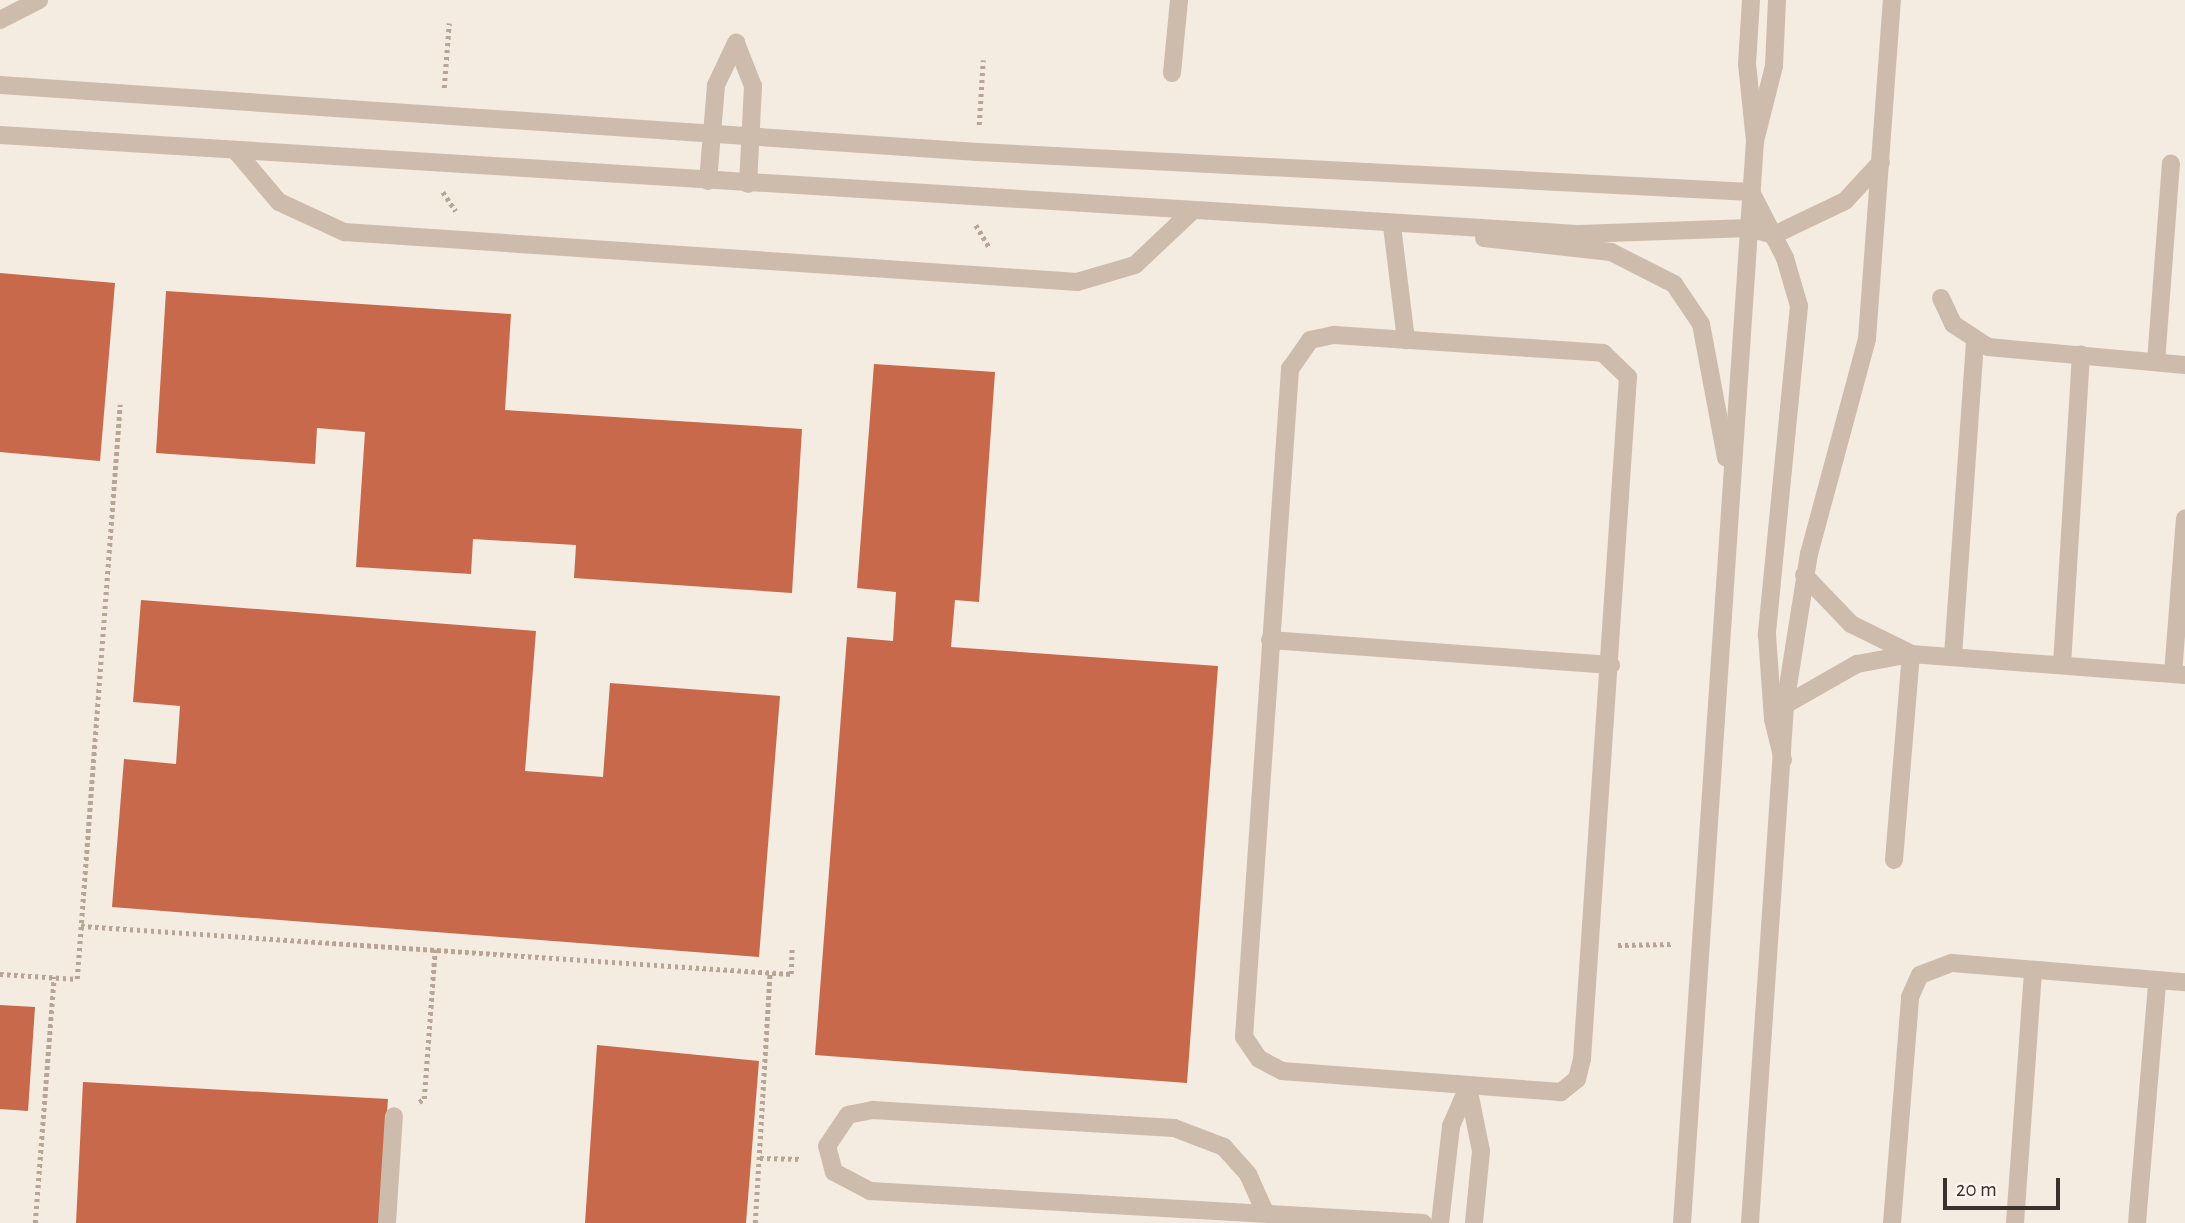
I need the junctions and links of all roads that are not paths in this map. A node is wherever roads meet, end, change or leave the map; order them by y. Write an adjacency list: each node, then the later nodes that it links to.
1 (39, 0): 6 (lane)
2 (1179, 0): 7 (lane)
3 (1751, 0): 12 (lane)
4 (1777, 0): 12 (lane)
5 (1892, 0): 14 (lane)
6 (0, 20)
7 (1172, 73)
8 (0, 85): 9 (lane)
9 (712, 134): 11 (lane); 11 (lane); 16 (lane)
10 (0, 135): 13 (lane)
11 (751, 136): 17 (lane); 18 (lane)
12 (1755, 141): 18 (lane)
13 (235, 150): 16 (lane); 19 (lane)
14 (1881, 162): 23 (lane); 32 (lane)
15 (2171, 164): 28 (lane)
16 (708, 181): 17 (lane)
17 (748, 184): 19 (lane)
18 (1751, 192): 21 (lane); 23 (lane)
19 (1191, 212): 20 (lane)
20 (1392, 226): 22 (lane); 25 (lane)
21 (1749, 228): 22 (lane); 23 (lane); 30 (lane)
22 (1457, 229): 30 (lane)
23 (1774, 235): 40 (lane)
24 (1941, 298): 26 (lane)
25 (1406, 340): 33 (lane); 36 (lane)
26 (1975, 342): 27 (lane); 35 (lane)
27 (2081, 355): 28 (lane); 37 (lane)
28 (2156, 362): 29 (lane)
29 (2185, 365)
30 (1731, 486): 52 (lane)
31 (2185, 518): 38 (lane)
32 (1804, 575): 34 (lane); 39 (lane)
33 (1270, 640): 36 (lane); 45 (lane)
34 (1911, 654): 35 (lane); 39 (lane); 41 (lane)
35 (1953, 656): 37 (lane)
36 (1611, 665): 45 (lane)
37 (2062, 665): 38 (lane)
38 (2179, 674)
39 (1785, 705): 40 (lane)
40 (1783, 760): 53 (lane)
41 (1894, 860)
42 (2033, 971): 44 (lane); 54 (lane); 55 (lane)
43 (2185, 982): 44 (lane)
44 (2157, 983): 56 (lane)
45 (1468, 1087): 50 (lane); 51 (lane)
46 (394, 1115): 48 (lane)
47 (1264, 1210): 47 (lane); 49 (lane)
48 (387, 1223)
49 (1423, 1223)
50 (1440, 1223)
51 (1474, 1223)
52 (1682, 1223)
53 (1750, 1223)
54 (1892, 1223)
55 (2015, 1223)
56 (2137, 1223)

